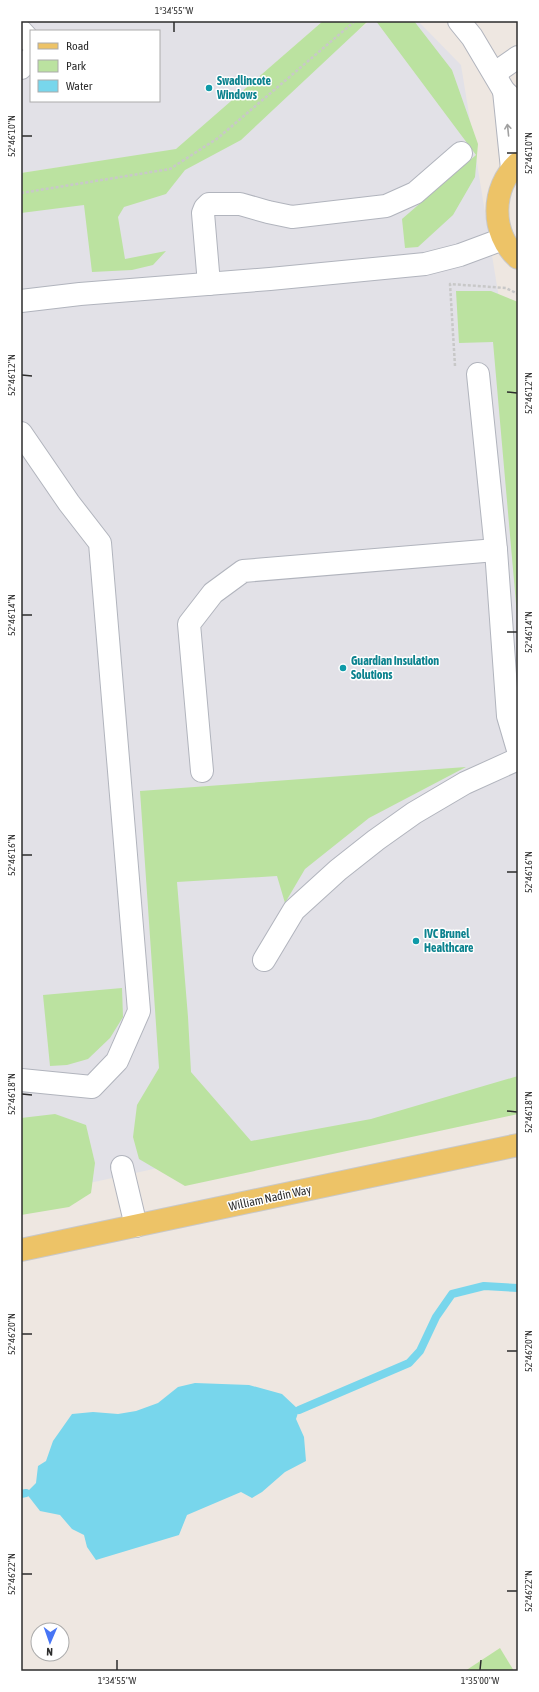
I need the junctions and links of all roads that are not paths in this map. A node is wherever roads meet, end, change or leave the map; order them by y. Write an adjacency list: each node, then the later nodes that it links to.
1 (459, 21): 7 (street)
2 (21, 31): 3 (street)
3 (30, 41)
4 (518, 57): 7 (street)
5 (30, 59): 6 (street)
6 (21, 68)
7 (505, 90): 9 (street, one-way to 7)
8 (461, 153): 12 (street)
9 (515, 166): 10 (main road)
10 (503, 239): 11 (main road); 12 (street)
11 (518, 258)
12 (210, 284): 13 (street)
13 (21, 301)
14 (478, 374): 16 (street)
15 (21, 433): 21 (street)
16 (496, 550): 17 (street); 19 (street)
17 (518, 750)
18 (518, 759): 20 (street)
19 (202, 771)
20 (264, 960)
21 (21, 1080)
22 (518, 1145): 24 (main road, William Nadin Way)
23 (122, 1167): 24 (street)
24 (136, 1226): 25 (main road, William Nadin Way)
25 (21, 1250)

